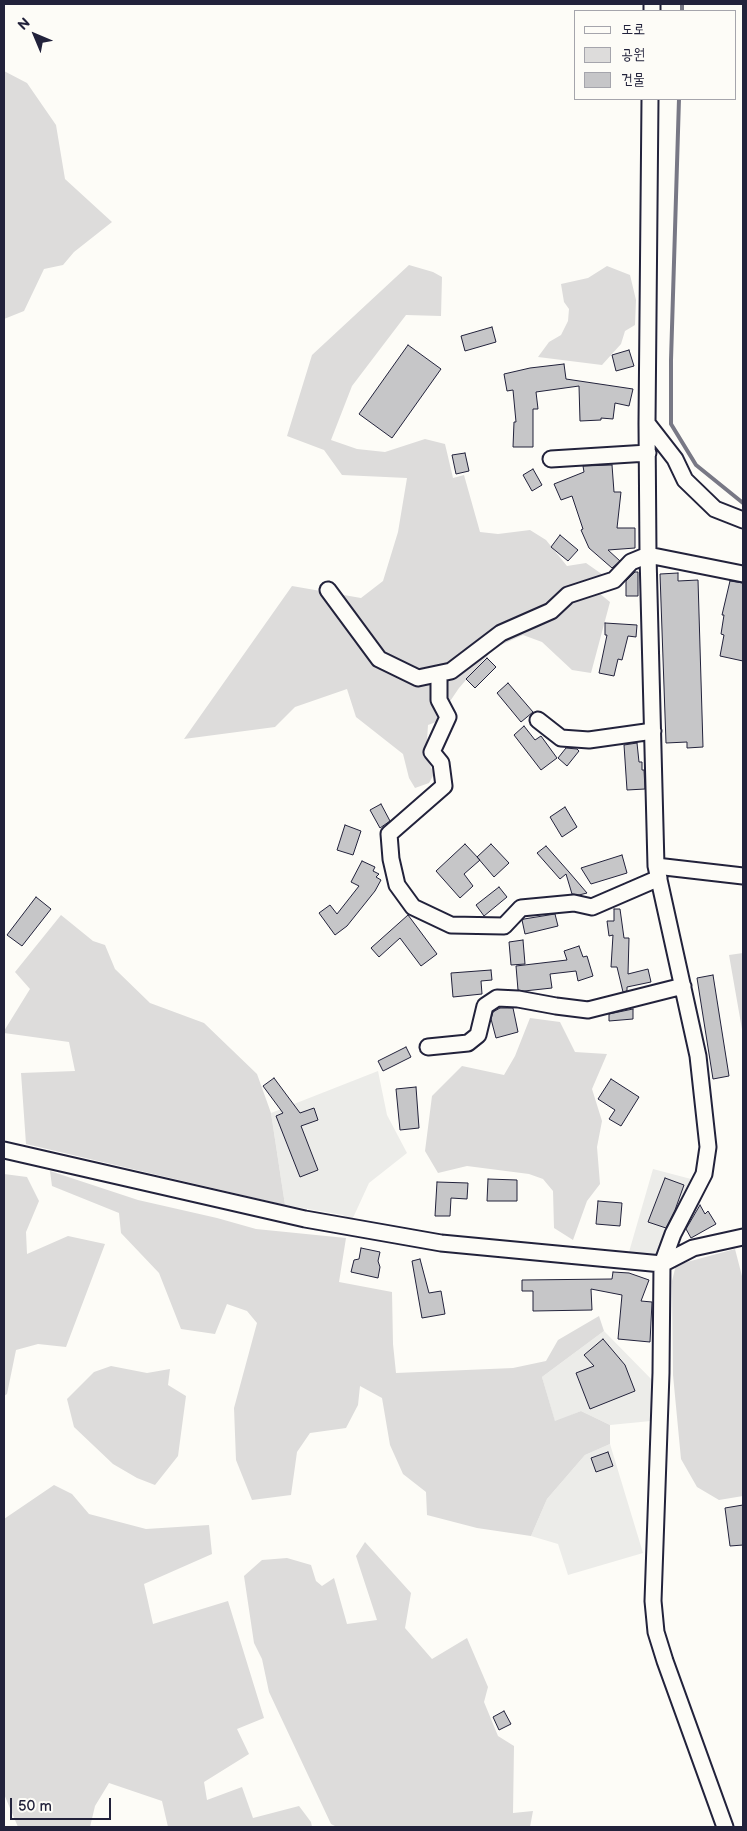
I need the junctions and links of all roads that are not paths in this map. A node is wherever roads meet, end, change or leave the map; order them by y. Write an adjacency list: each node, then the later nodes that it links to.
1 (650, 100): 2 (street)
2 (647, 423): 3 (street); 5 (street)
3 (648, 453): 4 (street); 6 (street)
4 (550, 459)
5 (743, 520)
6 (648, 555): 7 (street); 9 (street); 11 (street)
7 (743, 574)
8 (328, 590): 9 (street)
9 (439, 674): 12 (street)
10 (538, 720): 11 (street)
11 (653, 731): 12 (street)
12 (658, 872): 13 (street); 14 (street)
13 (743, 876)
14 (683, 986): 15 (street); 18 (street)
15 (428, 1047)
16 (4, 1150): 18 (street)
17 (743, 1237): 18 (street)
18 (662, 1264): 19 (street)
19 (725, 1827)

